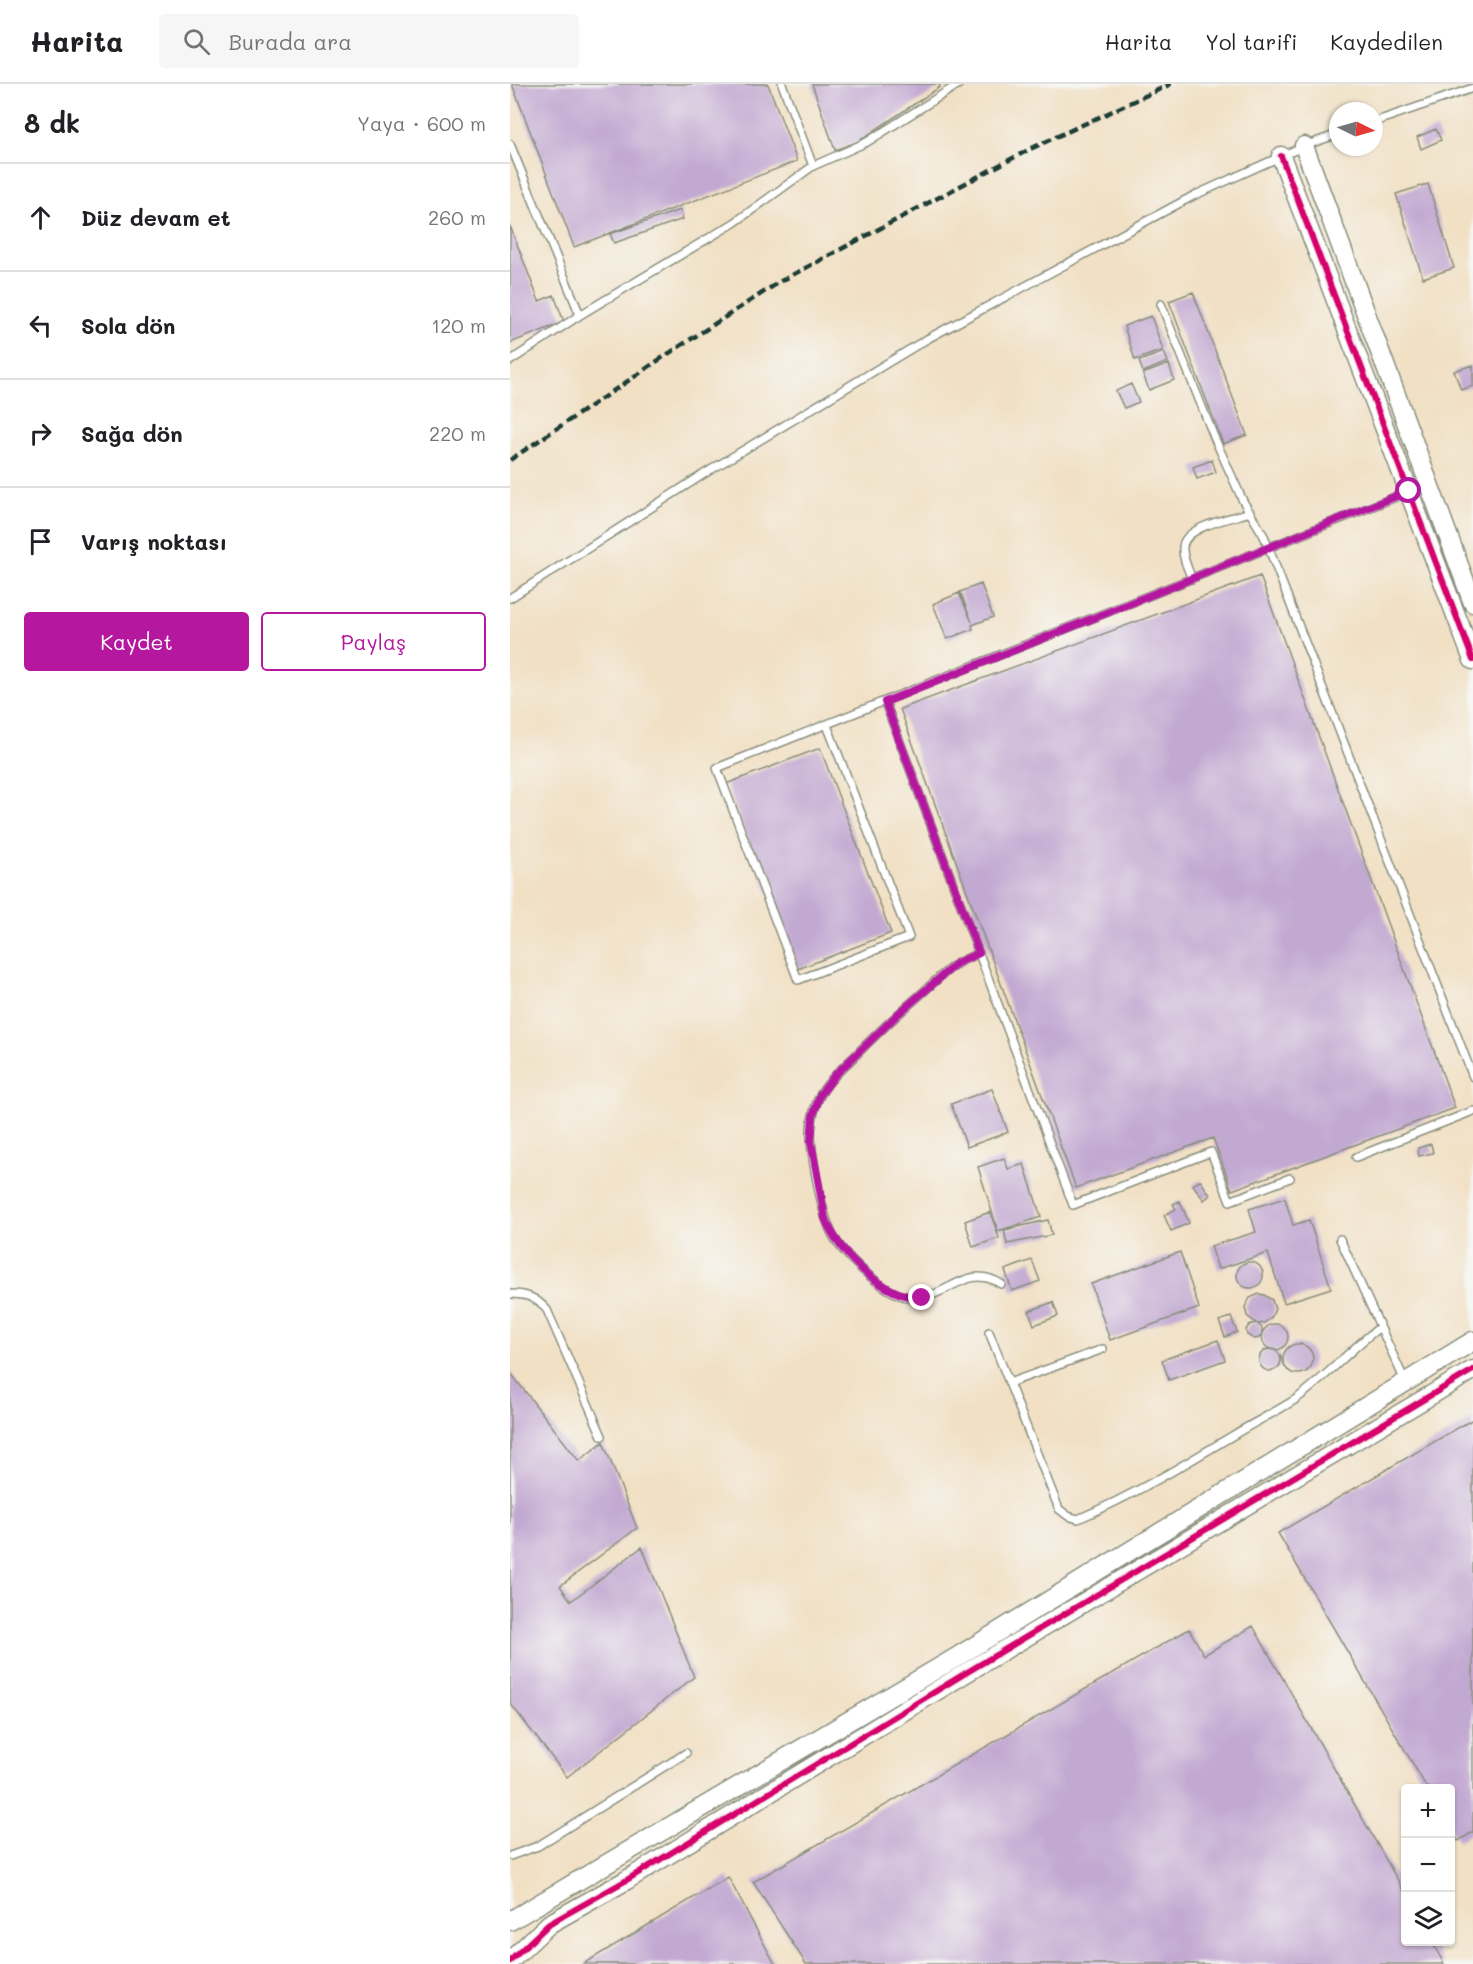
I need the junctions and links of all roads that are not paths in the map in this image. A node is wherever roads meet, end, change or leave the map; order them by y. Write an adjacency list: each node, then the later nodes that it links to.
1 (782, 84): 9 (lane)
2 (959, 84): 9 (lane)
3 (1473, 88): 4 (lane)
4 (1383, 119)
5 (1329, 137): 7 (lane)
6 (510, 144): 11 (lane)
7 (1304, 146): 8 (lane); 18 (street)
8 (1281, 156): 13 (street); 17 (lane)
9 (813, 166): 11 (lane)
10 (1161, 304): 14 (lane)
11 (580, 315): 12 (lane)
12 (510, 361)
13 (1409, 491): 15 (lane); 19 (street)
14 (1250, 512): 15 (lane); 16 (lane)
15 (1268, 548): 16 (lane); 23 (lane)
16 (1192, 579): 20 (lane)
17 (510, 598)
18 (1473, 603)
19 (1473, 660)
20 (885, 702): 21 (lane); 22 (lane)
21 (827, 725): 21 (lane)
22 (979, 953): 26 (lane); 28 (lane)
23 (1473, 1077)
24 (1473, 1111): 25 (lane)
25 (1356, 1157)
26 (1290, 1178)
27 (1340, 1239): 30 (lane)
28 (1001, 1284)
29 (510, 1294): 38 (lane)
30 (1380, 1327): 35 (lane); 36 (lane)
31 (989, 1332): 36 (lane)
32 (1473, 1341): 35 (street)
33 (1103, 1348): 36 (lane)
34 (1473, 1370): 37 (street)
35 (1406, 1382): 37 (street); 39 (street)
36 (1009, 1383)
37 (1419, 1404): 39 (street)
38 (602, 1436)
39 (960, 1666): 42 (street); 43 (street)
40 (686, 1754): 41 (lane)
41 (510, 1856)
42 (510, 1921)
43 (510, 1961)

